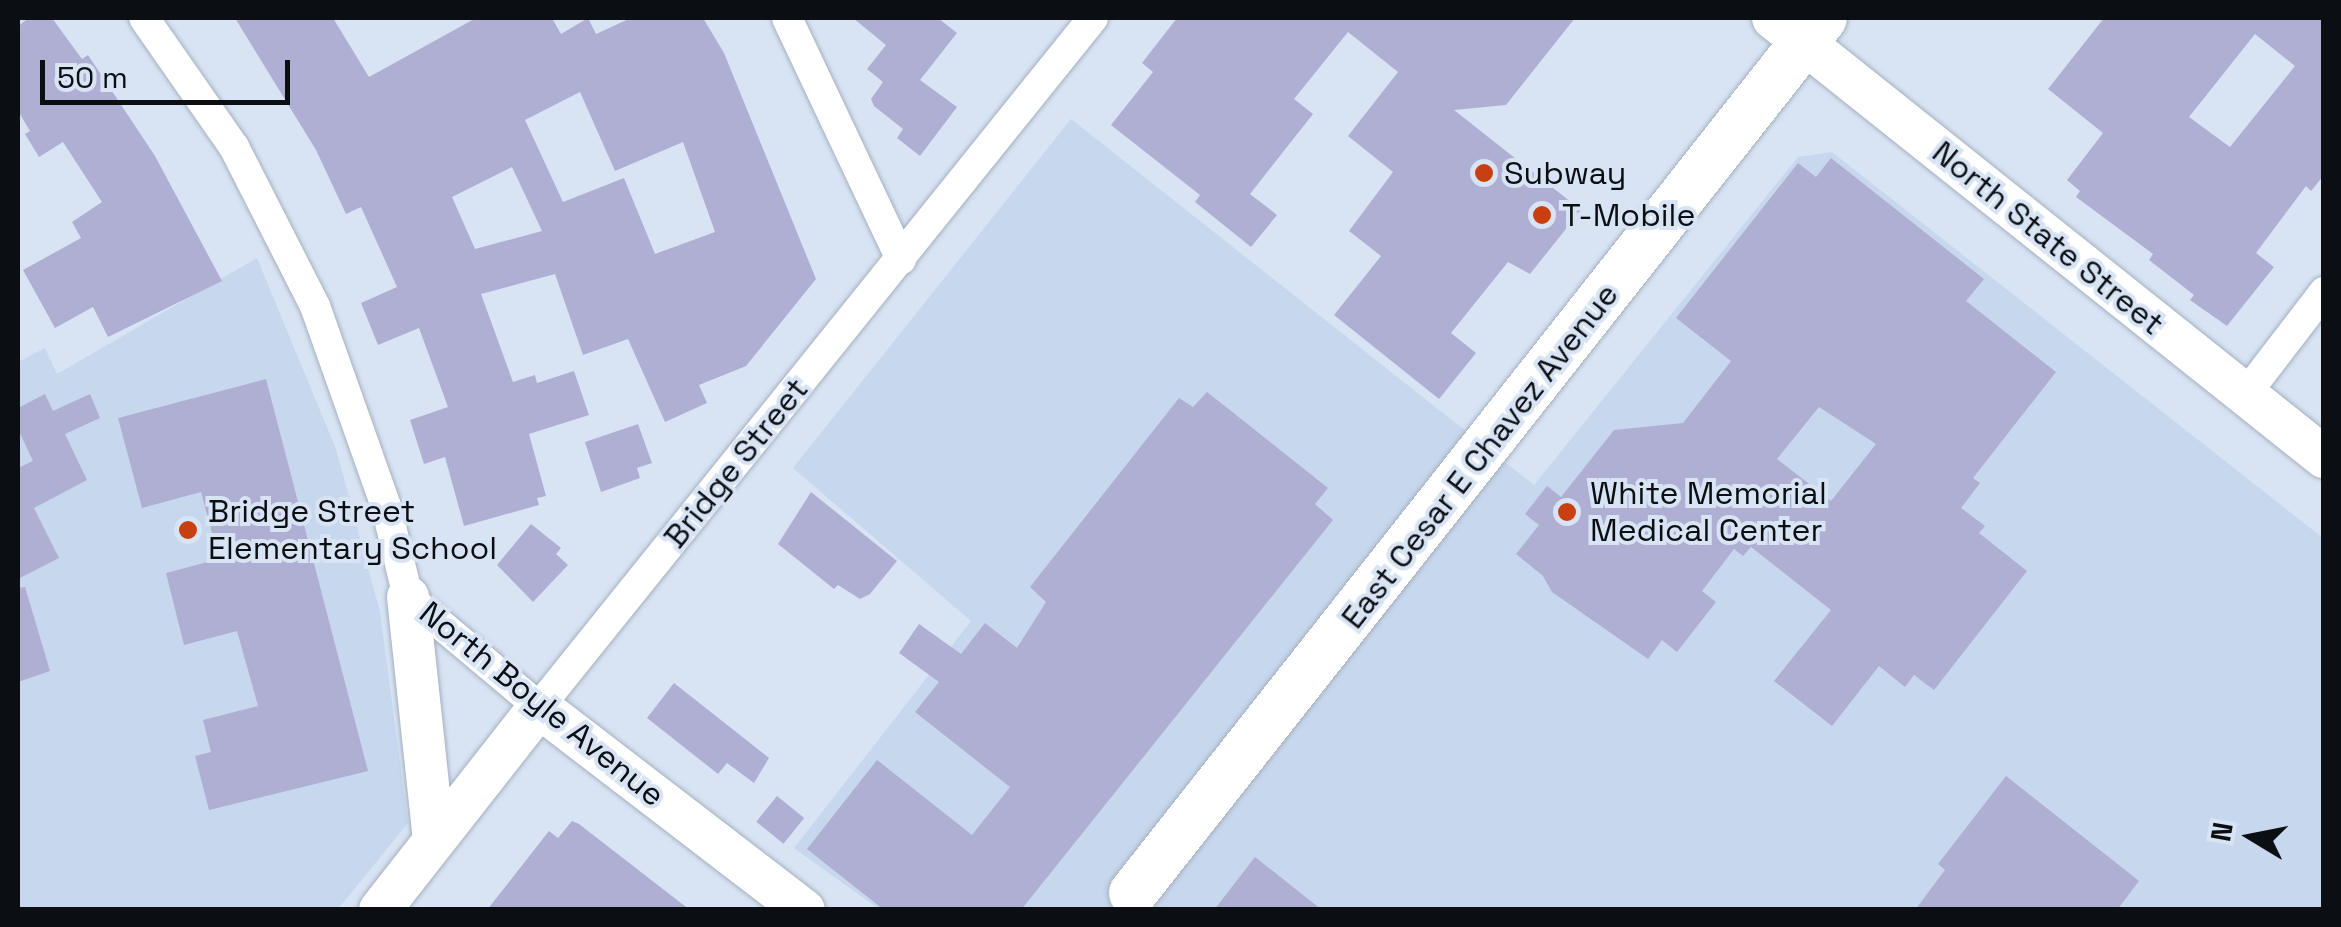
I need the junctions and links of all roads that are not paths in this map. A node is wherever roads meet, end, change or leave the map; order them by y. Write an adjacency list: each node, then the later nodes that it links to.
1 (144, 18): 9 (street, North Boyle Avenue)
2 (788, 18): 5 (street)
3 (1093, 18): 5 (street, Bridge Street)
4 (1799, 26): 7 (street, North State Street); 12 (main road, East Cesar E Chavez Avenue)
5 (901, 258): 10 (street, Bridge Street)
6 (2324, 292): 7 (street)
7 (2246, 395): 8 (street, North State Street)
8 (2324, 457)
9 (408, 596): 10 (street, North Boyle Avenue); 11 (street)
10 (539, 707): 11 (street, Bridge Street); 14 (street, North Boyle Avenue)
11 (434, 842): 13 (street, Bridge Street)
12 (1126, 903)
13 (380, 910)
14 (804, 910)

